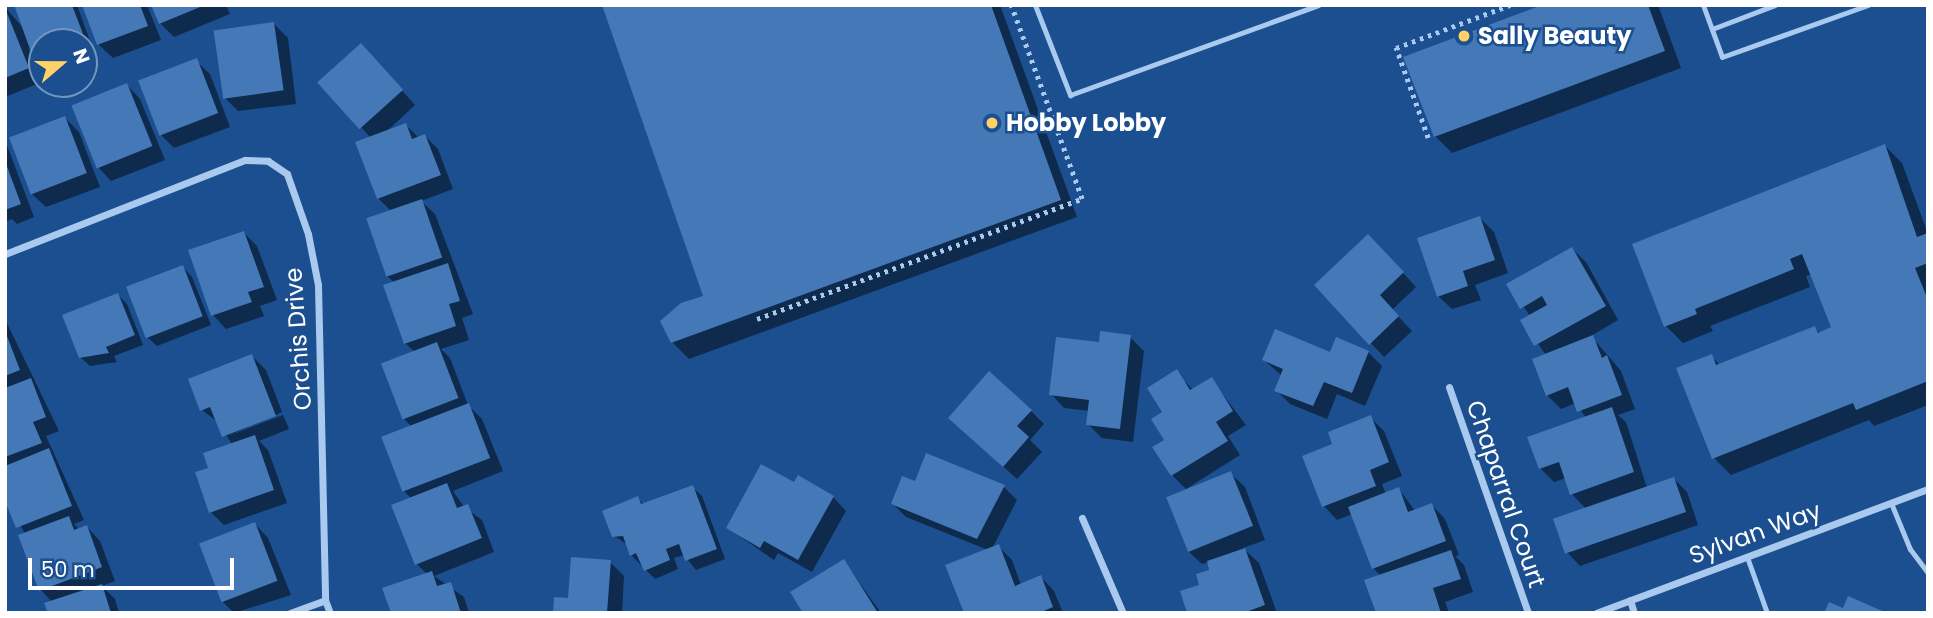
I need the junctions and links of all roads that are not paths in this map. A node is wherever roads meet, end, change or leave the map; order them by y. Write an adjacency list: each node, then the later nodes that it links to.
1 (1035, 5): 2 (lane)
2 (1318, 5)
3 (1703, 5): 6 (lane)
4 (1774, 5): 6 (lane)
5 (1868, 5): 6 (lane)
6 (1712, 29)
7 (5, 254): 14 (street, Orchis Drive)
8 (1449, 387): 19 (street, Chaparral Court)
9 (1928, 489): 10 (street, Sylvan Way)
10 (1891, 503): 12 (street, Sylvan Way); 13 (lane)
11 (1082, 518): 18 (street)
12 (1747, 557): 15 (street, Sylvan Way); 22 (lane)
13 (1928, 573)
14 (325, 600): 16 (street); 17 (street, Orchis Drive)
15 (1630, 600): 20 (street, Sylvan Way); 21 (street)
16 (290, 613)
17 (330, 613)
18 (1123, 613)
19 (1528, 613)
20 (1596, 613)
21 (1634, 613)
22 (1768, 613)

